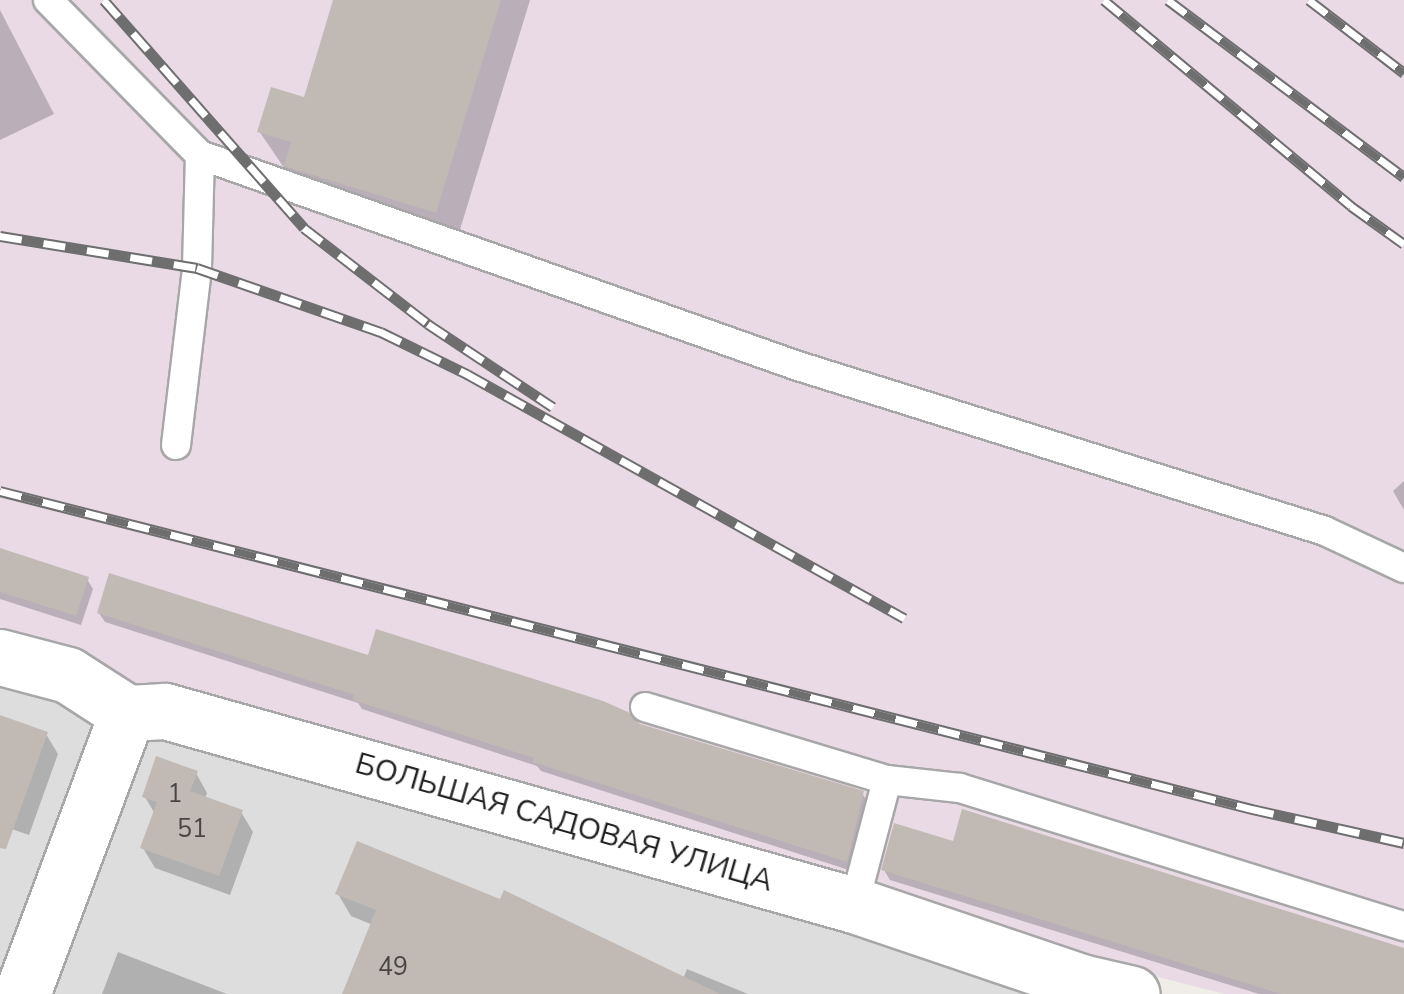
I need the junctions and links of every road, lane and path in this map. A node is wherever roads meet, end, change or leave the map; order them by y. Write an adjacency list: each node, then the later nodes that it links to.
1 (48, 0): 2 (lane)
2 (200, 155): 3 (lane); 4 (lane)
3 (176, 445)
4 (1404, 568)
5 (0, 657): 7 (street)
6 (644, 708): 8 (lane)
7 (127, 713): 9 (street, БОЛЬШАЯ САДОВАЯ УЛИЦА); 12 (street)
8 (887, 780): 9 (lane); 10 (lane)
9 (854, 904): 11 (street, БОЛЬШАЯ САДОВАЯ УЛИЦА)
10 (1404, 926)
11 (1097, 990)
12 (22, 994)

